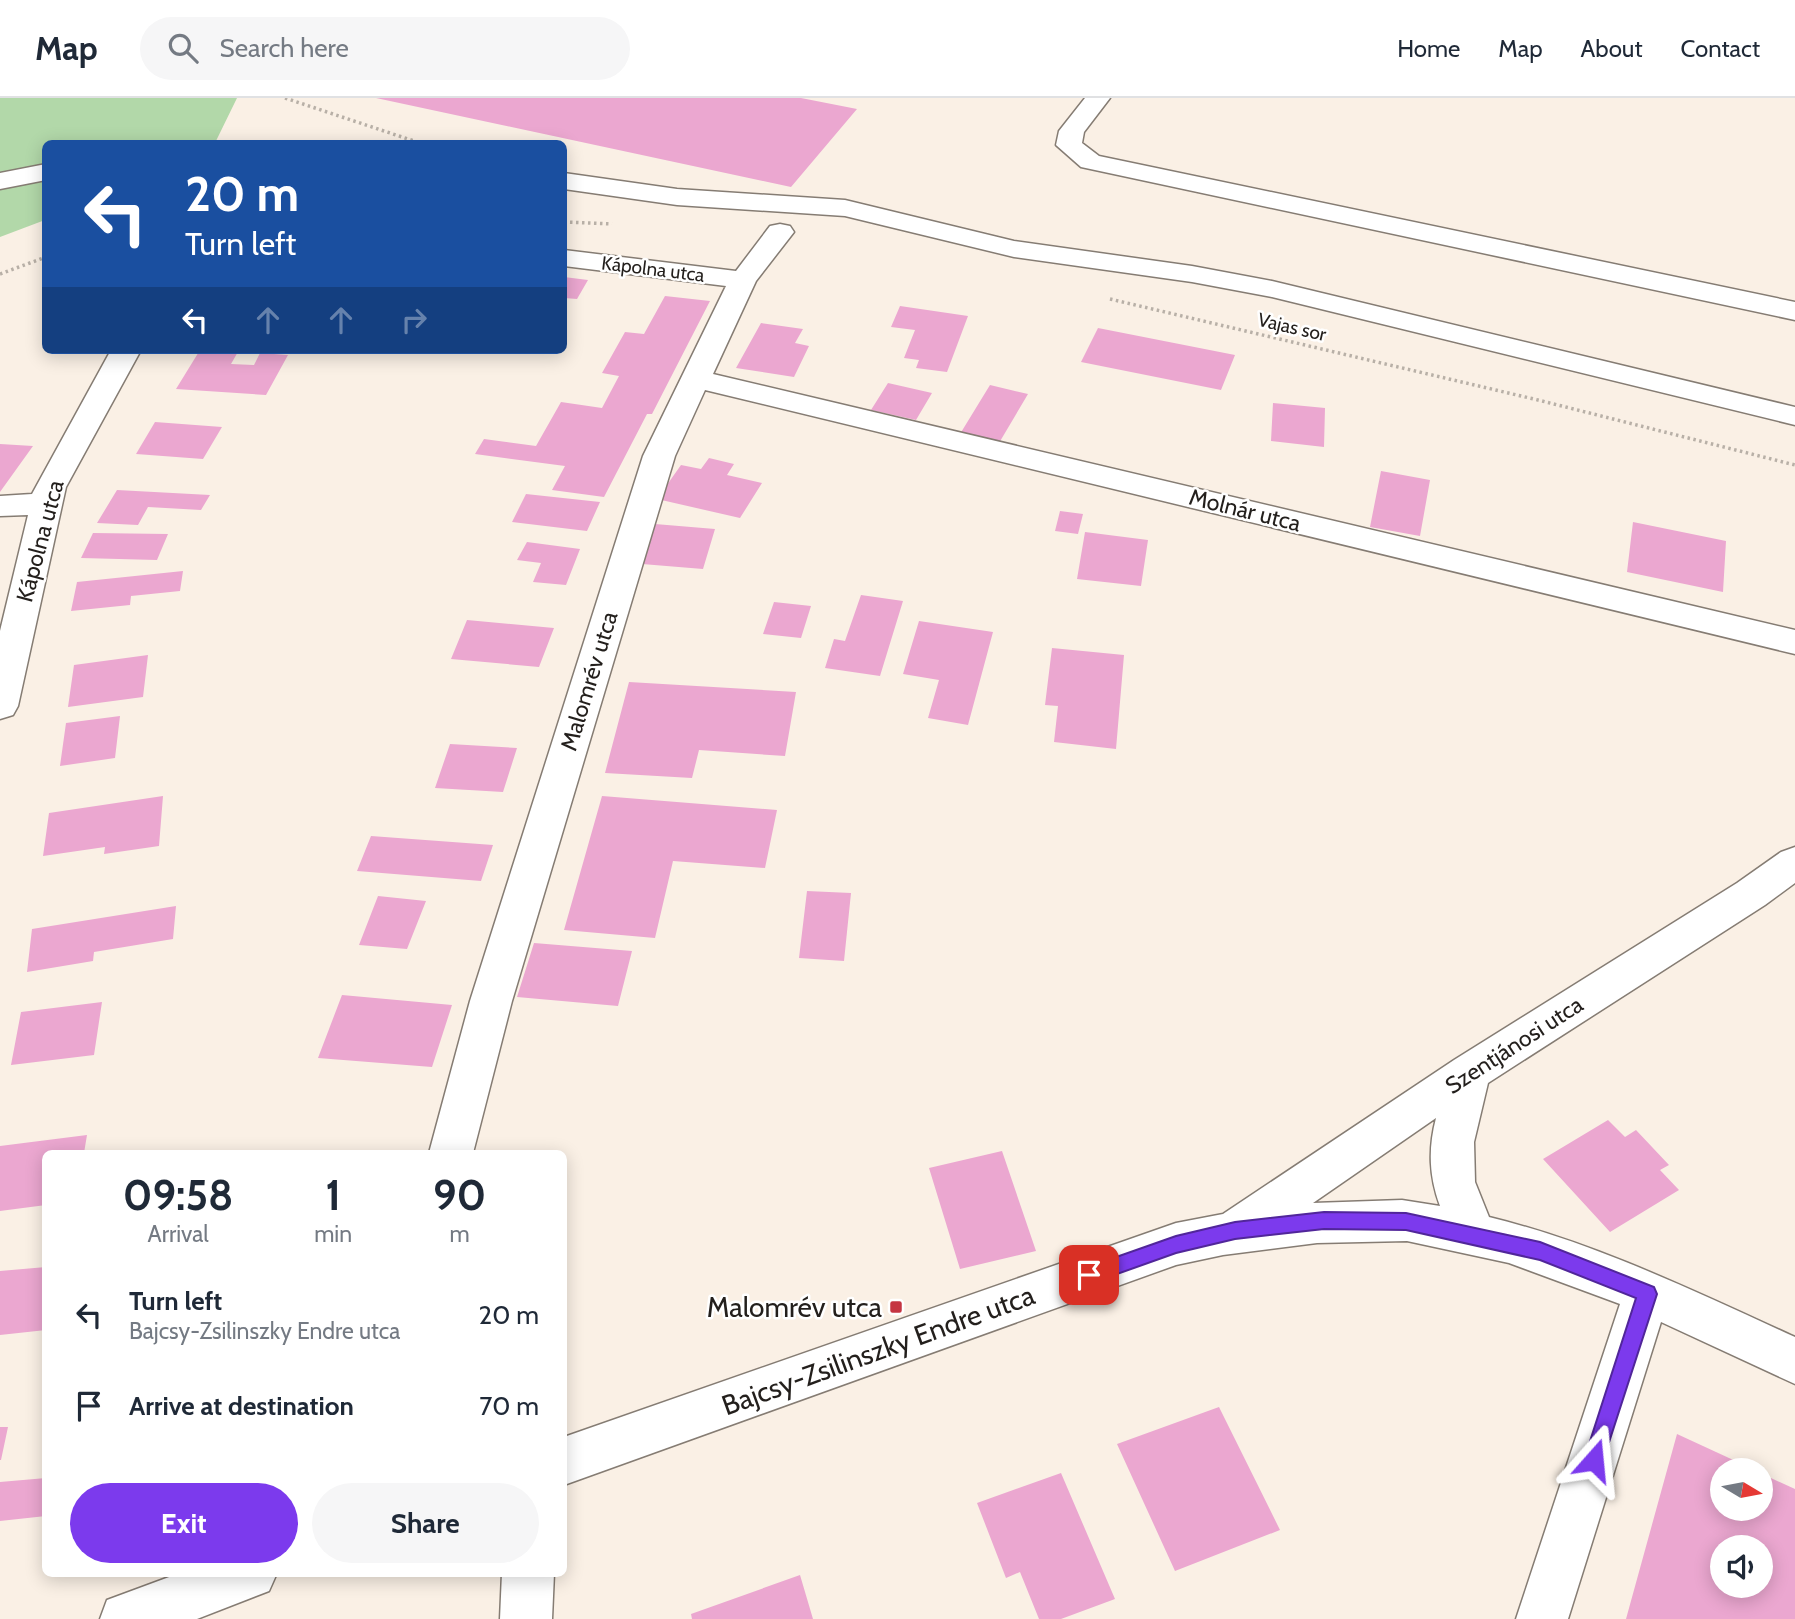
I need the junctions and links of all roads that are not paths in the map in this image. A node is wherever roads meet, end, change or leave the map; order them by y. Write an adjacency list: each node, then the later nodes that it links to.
1 (1098, 98): 8 (street)
2 (42, 173): 3 (street)
3 (0, 181)
4 (567, 181): 11 (street)
5 (780, 232): 7 (street, Malomrév utca)
6 (567, 258): 7 (street, Kápolna utca)
7 (743, 280): 10 (street, Malomrév utca)
8 (1795, 311)
9 (125, 354): 12 (street, Kápolna utca)
10 (695, 379): 14 (street, Molnár utca); 18 (street, Malomrév utca)
11 (1795, 416)
12 (46, 504): 13 (street); 15 (street, Kápolna utca)
13 (0, 506)
14 (1795, 642)
15 (0, 706)
16 (1795, 862): 17 (street, Szentjánosi utca)
17 (1469, 1073): 19 (street, Szentjánosi utca); 20 (street)
18 (452, 1150)
19 (1235, 1231): 20 (street, Bajcsy-Zsilinszky Endre utca); 23 (street, Bajcsy-Zsilinszky Endre utca)
20 (1473, 1234): 21 (street, Bajcsy-Zsilinszky Endre utca)
21 (1647, 1294): 22 (street, Bajcsy-Zsilinszky Endre utca); 28 (street)
22 (1795, 1361)
23 (567, 1460)
24 (240, 1577): 26 (street)
25 (528, 1577): 27 (street)
26 (126, 1619)
27 (526, 1619)
28 (1542, 1619)

